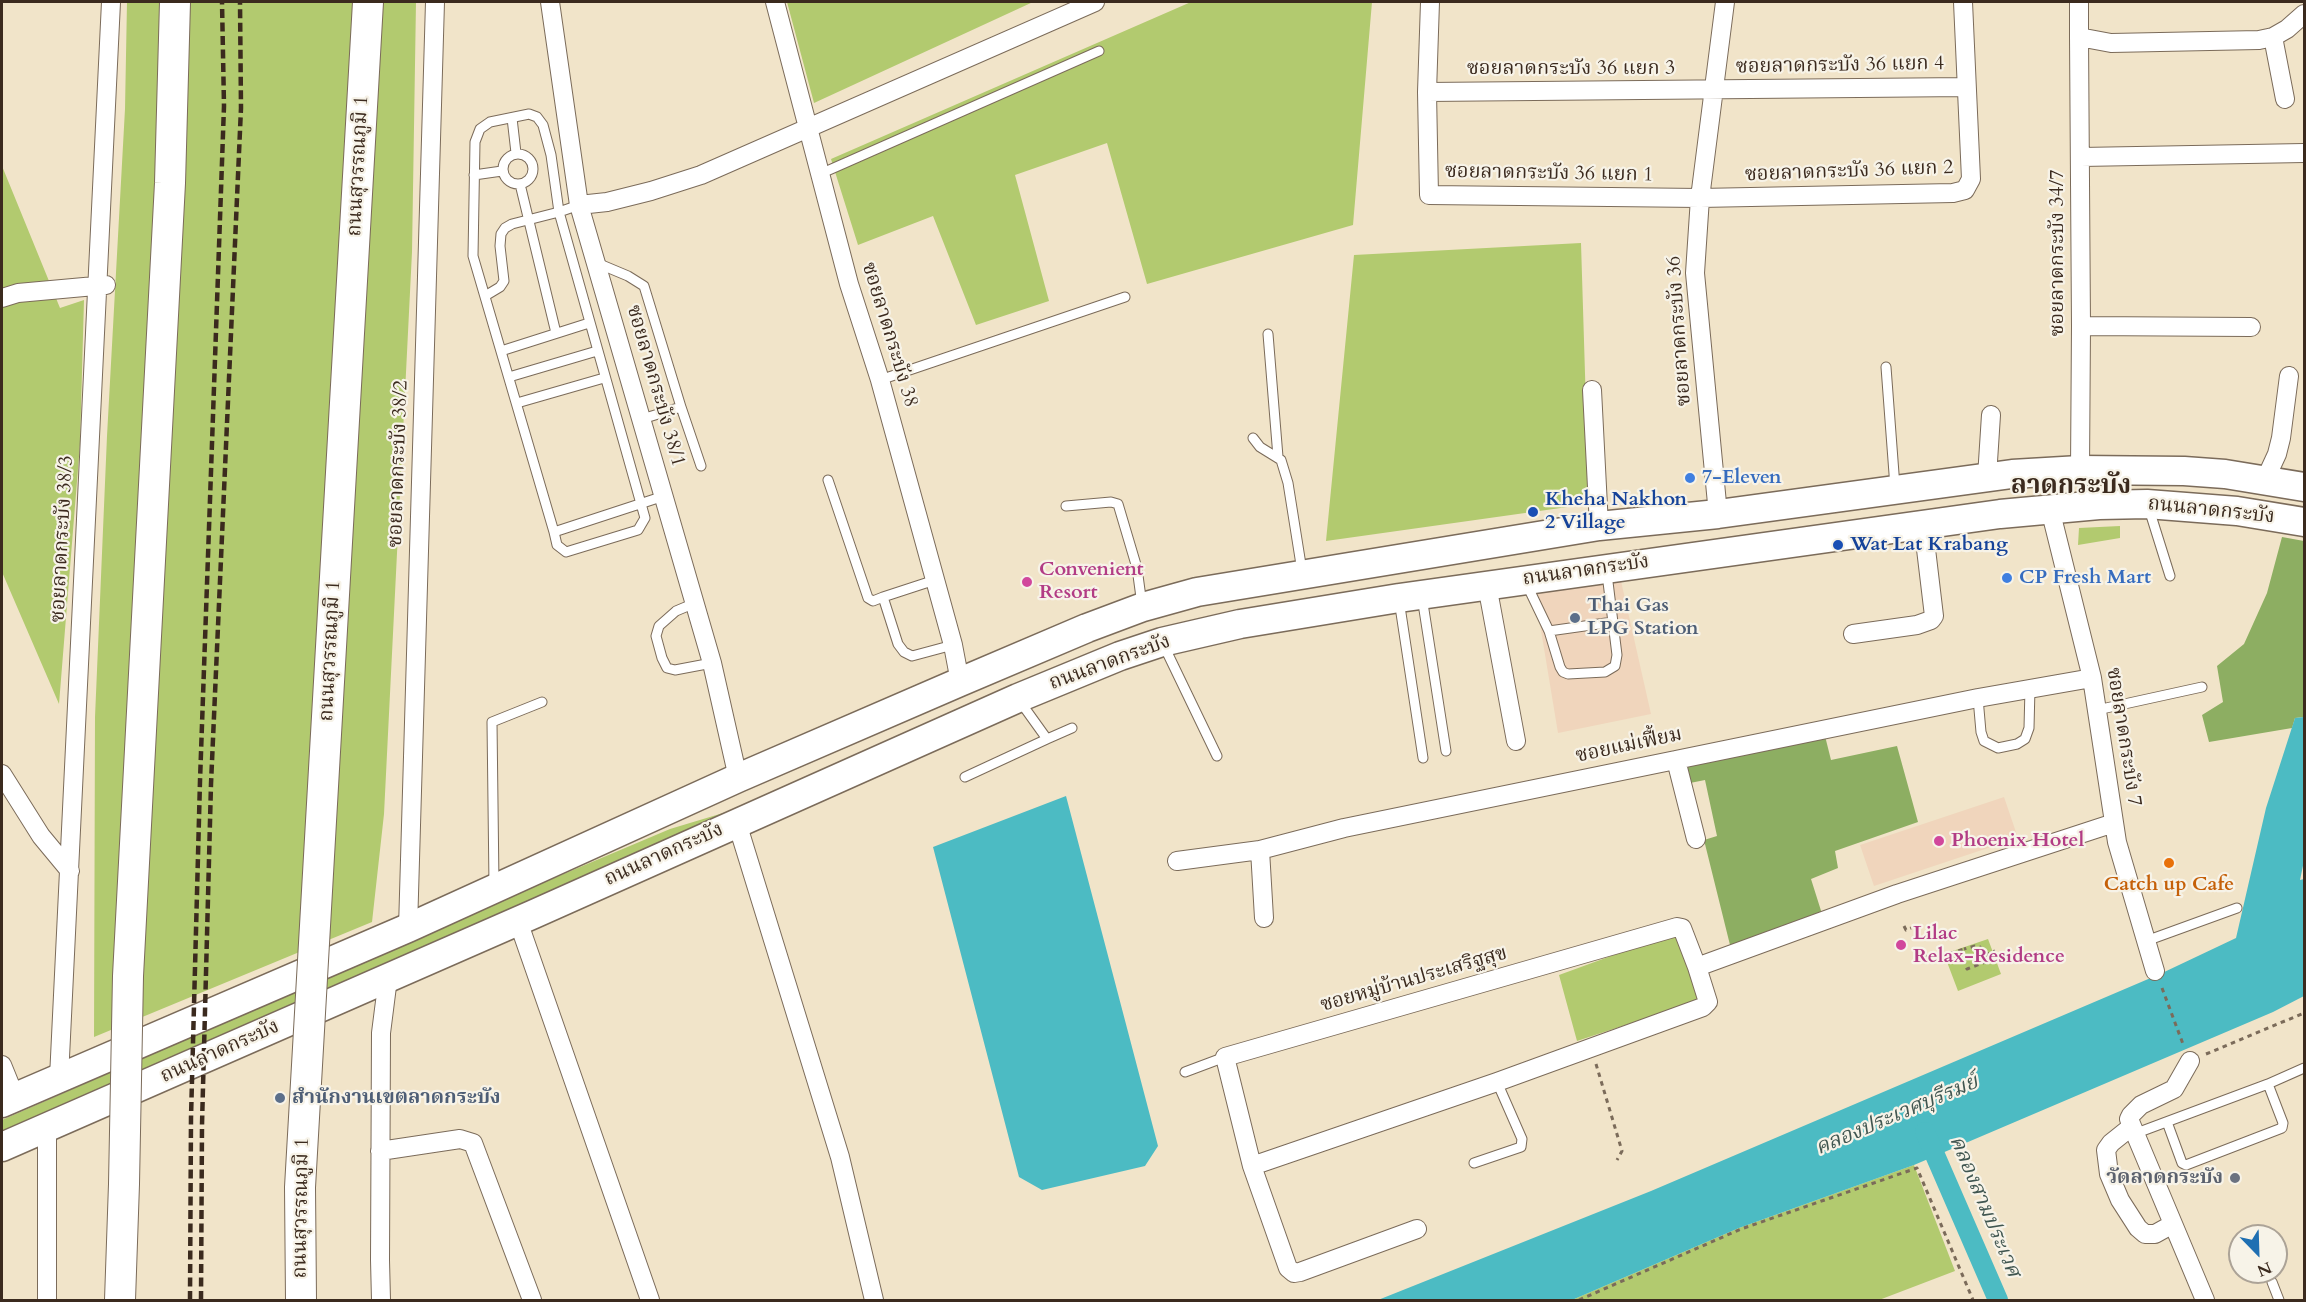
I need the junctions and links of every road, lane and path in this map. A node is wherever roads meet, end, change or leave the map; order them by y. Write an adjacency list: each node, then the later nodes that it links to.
1 (111, 2): 36 (street, ซอยลาดกระบัง 38/3)
2 (175, 2): 156 (highway, bridge)
3 (368, 2): 157 (highway, ถนนสุวรรณภูมิ 1, bridge)
4 (435, 2): 123 (street, ซอยลาดกระบัง 38/2)
5 (550, 2): 32 (street, ซอยลาดกระบัง 38/1)
6 (776, 2): 21 (street, ซอยลาดกระบัง 38)
7 (1095, 2): 21 (street)
8 (1430, 2): 18 (street)
9 (1725, 2): 17 (street, ซอยลาดกระบัง 36)
10 (1963, 2): 16 (street)
11 (2079, 2): 13 (street, ซอยลาดกระบัง 34/7)
12 (2304, 14): 14 (street)
13 (2079, 37): 14 (street); 24 (street, ซอยลาดกระบัง 34/7)
14 (2273, 37): 19 (street)
15 (1099, 51): 28 (lane)
16 (1966, 87): 17 (street, ซอยลาดกระบัง 36 แยก 4); 31 (street, ซอยลาดกระบัง 36 แยก 2)
17 (1714, 90): 18 (street, ซอยลาดกระบัง 36 แยก 3); 31 (street, ซอยลาดกระบัง 36)
18 (1427, 92): 31 (street, ซอยลาดกระบัง 36 แยก 1)
19 (2285, 99)
20 (512, 118): 22 (lane); 25 (lane); 29 (lane)
21 (808, 129): 28 (street, ซอยลาดกระบัง 38); 32 (street)
22 (516, 153): 26 (lane); 27 (lane)
23 (2304, 153): 24 (street)
24 (2081, 157): 41 (street, ซอยลาดกระบัง 34/7)
25 (552, 159): 26 (lane); 33 (lane)
26 (533, 167): 30 (lane)
27 (502, 171): 29 (lane); 30 (lane)
28 (820, 174): 51 (street, ซอยลาดกระบัง 38)
29 (474, 175): 37 (lane)
30 (520, 184): 34 (lane)
31 (1700, 198): 70 (street, ซอยลาดกระบัง 36)
32 (579, 206): 33 (lane); 35 (street, ซอยลาดกระบัง 38/1)
33 (559, 212): 34 (lane); 40 (lane)
34 (529, 220): 37 (lane); 43 (lane)
35 (597, 263): 54 (lane); 56 (street, ซอยลาดกระบัง 38/1)
36 (102, 286): 39 (street); 117 (street, ซอยลาดกระบัง 38/3)
37 (485, 296): 45 (lane)
38 (1125, 297): 51 (lane)
39 (2, 298)
40 (589, 323): 43 (lane); 46 (lane)
41 (2081, 326): 42 (street); 60 (street, ซอยลาดกระบัง 34/7)
42 (2251, 327)
43 (556, 333): 45 (lane)
44 (1268, 334): 58 (lane)
45 (501, 351): 49 (lane)
46 (597, 351): 49 (lane); 50 (lane)
47 (1886, 367): 64 (lane)
48 (2289, 376): 63 (street)
49 (509, 377): 53 (lane)
50 (604, 378): 53 (lane); 66 (lane)
51 (880, 380): 79 (street, ซอยลาดกระบัง 38)
52 (1592, 390): 73 (street)
53 (517, 403): 74 (lane)
54 (681, 407): 56 (lane); 59 (lane)
55 (1991, 415): 61 (street)
56 (642, 419): 65 (street, ซอยลาดกระบัง 38/1)
57 (1253, 438): 58 (lane)
58 (1278, 457): 77 (lane)
59 (701, 466)
60 (2080, 470): 61 (main road, ถนนลาดกระบัง); 63 (main road, ถนนลาดกระบัง)
61 (1988, 477): 64 (main road, ถนนลาดกระบัง)
62 (828, 480): 83 (lane)
63 (2285, 484)
64 (1895, 489): 70 (main road, ถนนลาดกระบัง)
65 (664, 496): 66 (lane); 84 (street, ซอยลาดกระบัง 38/1)
66 (641, 504): 74 (lane); 74 (lane)
67 (2147, 504): 69 (main road, ถนนลาดกระบัง); 71 (main road, ถนนลาดกระบัง); 78 (lane)
68 (1066, 506): 85 (lane)
69 (2050, 509): 72 (main road, ถนนลาดกระบัง); 92 (street, ซอยลาดกระบัง 7)
70 (1718, 514): 73 (main road, ถนนลาดกระบัง); 75 (main road)
71 (2293, 520)
72 (1923, 524): 75 (main road, ถนนลาดกระบัง); 88 (street)
73 (1599, 526): 77 (main road, ถนนลาดกระบัง)
74 (554, 532)
75 (1720, 553): 76 (main road, ถนนลาดกระบัง)
76 (1606, 568): 80 (main road, ถนนลาดกระบัง); 86 (lane)
77 (1302, 574): 85 (main road, ถนนลาดกระบัง)
78 (2170, 576)
79 (935, 580): 83 (lane); 90 (street, ซอยลาดกระบัง 38)
80 (1525, 580): 81 (main road, ถนนลาดกระบัง); 87 (lane)
81 (1487, 585): 82 (main road, ถนนลาดกระบัง); 103 (street)
82 (1410, 596): 89 (main road, ถนนลาดกระบัง); 105 (lane); 107 (lane)
83 (883, 597): 90 (lane)
84 (695, 603): 91 (street, ซอยลาดกระบัง 38/1); 91 (lane)
85 (1143, 607): 93 (main road, ถนนลาดกระบัง)
86 (1613, 622): 87 (lane); 87 (lane)
87 (1549, 631)
88 (1853, 634)
89 (1162, 642): 96 (main road, ถนนลาดกระบัง); 106 (lane)
90 (953, 645): 93 (street, ซอยลาดกระบัง 38)
91 (712, 663): 111 (street, ซอยลาดกระบัง 38/1)
92 (2092, 678): 95 (street, ซอยแม่เฟี้ยม); 99 (street, ซอยลาดกระบัง 7)
93 (960, 682): 100 (main road, ถนนลาดกระบัง)
94 (2202, 687): 99 (lane)
95 (2030, 688): 97 (street, ซอยแม่เฟี้ยม); 97 (lane)
96 (1018, 698): 102 (lane); 104 (main road, ถนนลาดกระบัง)
97 (1978, 698): 108 (street, ซอยแม่เฟี้ยม)
98 (542, 702): 118 (lane)
99 (2097, 710): 113 (street, ซอยลาดกระบัง 7)
100 (890, 714): 104 (main road); 111 (main road, ถนนลาดกระบัง)
101 (1072, 728): 102 (lane)
102 (1047, 739): 110 (lane)
103 (1516, 741)
104 (908, 749): 112 (main road, ถนนลาดกระบัง)
105 (1446, 751)
106 (1217, 756)
107 (1423, 758)
108 (1676, 760): 114 (street); 115 (street, ซอยแม่เฟี้ยม)
109 (2, 774): 117 (street)
110 (965, 777)
111 (738, 778): 118 (main road, ถนนลาดกระบัง)
112 (737, 823): 121 (main road, ถนนลาดกระบัง); 161 (street)
113 (2114, 823): 125 (street, ซอยลาดกระบัง 7); 130 (street)
114 (1696, 838)
115 (1260, 850): 116 (street, ซอยแม่เฟี้ยม); 120 (street)
116 (1177, 861)
117 (70, 871): 140 (street, ซอยลาดกระบัง 38/3)
118 (494, 890): 123 (main road, ถนนลาดกระบัง)
119 (2237, 908): 125 (lane)
120 (1264, 918)
121 (518, 921): 132 (main road, ถนนลาดกระบัง); 160 (street)
122 (1904, 926): 124 (path)
123 (408, 928): 140 (main road, ถนนลาดกระบัง)
124 (1911, 928)
125 (2146, 941): 131 (street, ซอยลาดกระบัง 7)
126 (1918, 949): 127 (path)
127 (1962, 949): 129 (path); 129 (path)
128 (1995, 951): 129 (path)
129 (1985, 955)
130 (1697, 967): 134 (street, ซอยหมู่บ้านประเสริฐสุข); 135 (street, ซอยหมู่บ้านประเสริฐสุข)
131 (2155, 971): 136 (path)
132 (388, 978): 145 (main road, ถนนลาดกระบัง); 148 (street)
133 (2304, 1013): 136 (path)
134 (1593, 1047): 141 (street, ซอยหมู่บ้านประเสริฐสุข); 149 (path)
135 (1225, 1057): 139 (lane); 151 (street)
136 (2190, 1061): 146 (street)
137 (2, 1065): 143 (street)
138 (2304, 1068): 142 (lane)
139 (1185, 1072)
140 (59, 1078): 143 (main road, ถนนลาดกระบัง)
141 (1497, 1082): 150 (lane); 151 (street, ซอยหมู่บ้านประเสริฐสุข)
142 (2268, 1084): 144 (lane); 144 (lane)
143 (8, 1100)
144 (2167, 1122): 146 (lane)
145 (47, 1128): 147 (main road, ถนนลาดกระบัง); 155 (street)
146 (2133, 1131): 152 (street); 152 (street)
147 (2, 1147)
148 (380, 1150): 158 (street); 159 (street)
149 (1617, 1160)
150 (1474, 1163)
151 (1252, 1166): 153 (street)
152 (2172, 1224): 164 (street)
153 (1417, 1229)
154 (2273, 1284): 165 (lane)
155 (47, 1300)
156 (120, 1300)
157 (301, 1300)
158 (381, 1300)
159 (532, 1300)
160 (650, 1300)
161 (874, 1300)
162 (1579, 1300): 163 (path)
163 (1973, 1300)
164 (2205, 1300)
165 (2279, 1300)

